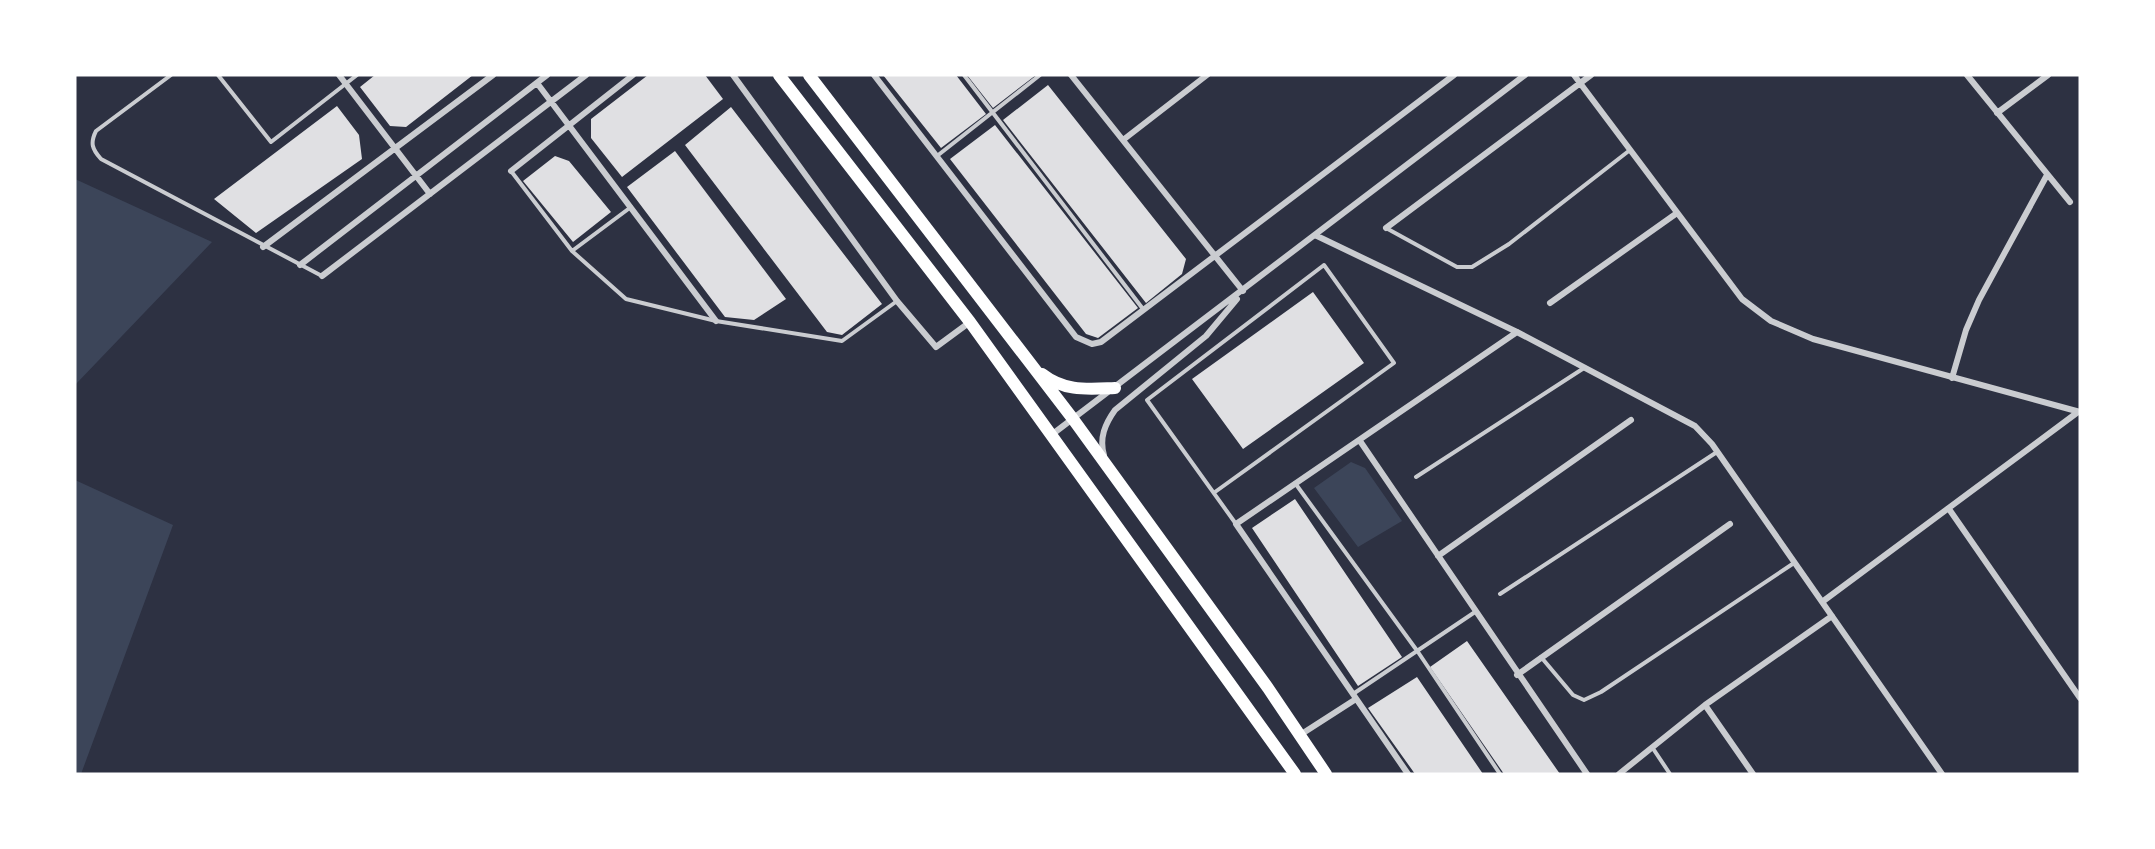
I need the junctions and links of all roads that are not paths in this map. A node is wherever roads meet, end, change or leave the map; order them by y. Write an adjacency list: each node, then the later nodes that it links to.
1 (171, 75): 43 (lane)
2 (218, 75): 24 (lane)
3 (339, 75): 24 (street)
4 (357, 75): 24 (lane)
5 (493, 75): 31 (street)
6 (547, 75): 23 (street)
7 (586, 75): 26 (street)
8 (633, 75): 29 (street)
9 (733, 75): 49 (street)
10 (779, 75): 53 (main road)
11 (809, 75): 55 (main road)
12 (874, 75): 33 (street)
13 (964, 75): 27 (lane)
14 (1040, 75): 27 (lane)
15 (1071, 75): 30 (street)
16 (1207, 75): 30 (street)
17 (1454, 75): 45 (street)
18 (1525, 75): 42 (street)
19 (1574, 75): 25 (street)
20 (1591, 75): 25 (street)
21 (1967, 75): 28 (street)
22 (2048, 75): 28 (street)
23 (537, 83): 26 (street); 36 (street)
24 (345, 84): 31 (street)
25 (1580, 84): 32 (street); 41 (street)
26 (551, 102): 29 (street); 37 (street)
27 (993, 113): 33 (lane); 51 (lane)
28 (1997, 113): 35 (street)
29 (569, 125): 34 (street); 39 (street)
30 (1123, 140): 45 (street)
31 (395, 149): 36 (street); 43 (street)
32 (1630, 150): 40 (street); 41 (lane)
33 (937, 156): 51 (street)
34 (511, 171): 44 (lane)
35 (2047, 175): 38 (street); 57 (street)
36 (416, 176): 37 (street); 46 (street)
37 (430, 194): 47 (street)
38 (2070, 202)
39 (632, 207): 44 (lane); 52 (street)
40 (1677, 213): 50 (street); 57 (street)
41 (1386, 228)
42 (1317, 236): 48 (street); 54 (street)
43 (263, 247): 46 (lane)
44 (572, 251): 52 (lane)
45 (1216, 256): 48 (street); 51 (street)
46 (300, 265): 47 (lane)
47 (322, 276)
48 (1243, 291): 58 (street); 65 (street)
49 (897, 300): 52 (lane); 53 (street)
50 (1550, 303)
51 (1143, 309)
52 (716, 321)
53 (970, 322): 62 (main road)
54 (1517, 333): 56 (street); 63 (street)
55 (1029, 365): 58 (main road); 60 (main road)
56 (1585, 368): 64 (street); 66 (lane)
57 (1952, 378): 59 (street)
58 (1115, 388): 60 (street)
59 (2079, 412): 69 (street)
60 (1073, 419): 62 (street); 65 (main road)
61 (1631, 420): 72 (street)
62 (1050, 436): 86 (main road)
63 (1360, 441): 67 (street); 72 (street)
64 (1717, 452): 73 (street); 74 (lane)
65 (1108, 468): 84 (main road)
66 (1416, 477)
67 (1295, 483): 70 (street); 78 (lane)
68 (1215, 492): 68 (lane); 70 (lane)
69 (1949, 509): 75 (street); 82 (street)
70 (1236, 524): 81 (street)
71 (1730, 524): 79 (street)
72 (1438, 556): 76 (street)
73 (1794, 563): 75 (street); 79 (lane)
74 (1500, 594)
75 (1822, 602): 77 (street)
76 (1475, 612): 78 (lane); 80 (street)
77 (1832, 616): 83 (street); 94 (street)
78 (1418, 652): 81 (lane); 89 (lane)
79 (1540, 656): 80 (street)
80 (1517, 675): 90 (street)
81 (1354, 696): 84 (street); 88 (street)
82 (2080, 698)
83 (1706, 705): 85 (street); 93 (street)
84 (1300, 735): 87 (main road)
85 (1652, 747): 91 (street); 92 (lane)
86 (1293, 774)
87 (1326, 774)
88 (1408, 774)
89 (1500, 774)
90 (1587, 774)
91 (1619, 774)
92 (1670, 774)
93 (1753, 774)
94 (1942, 774)

